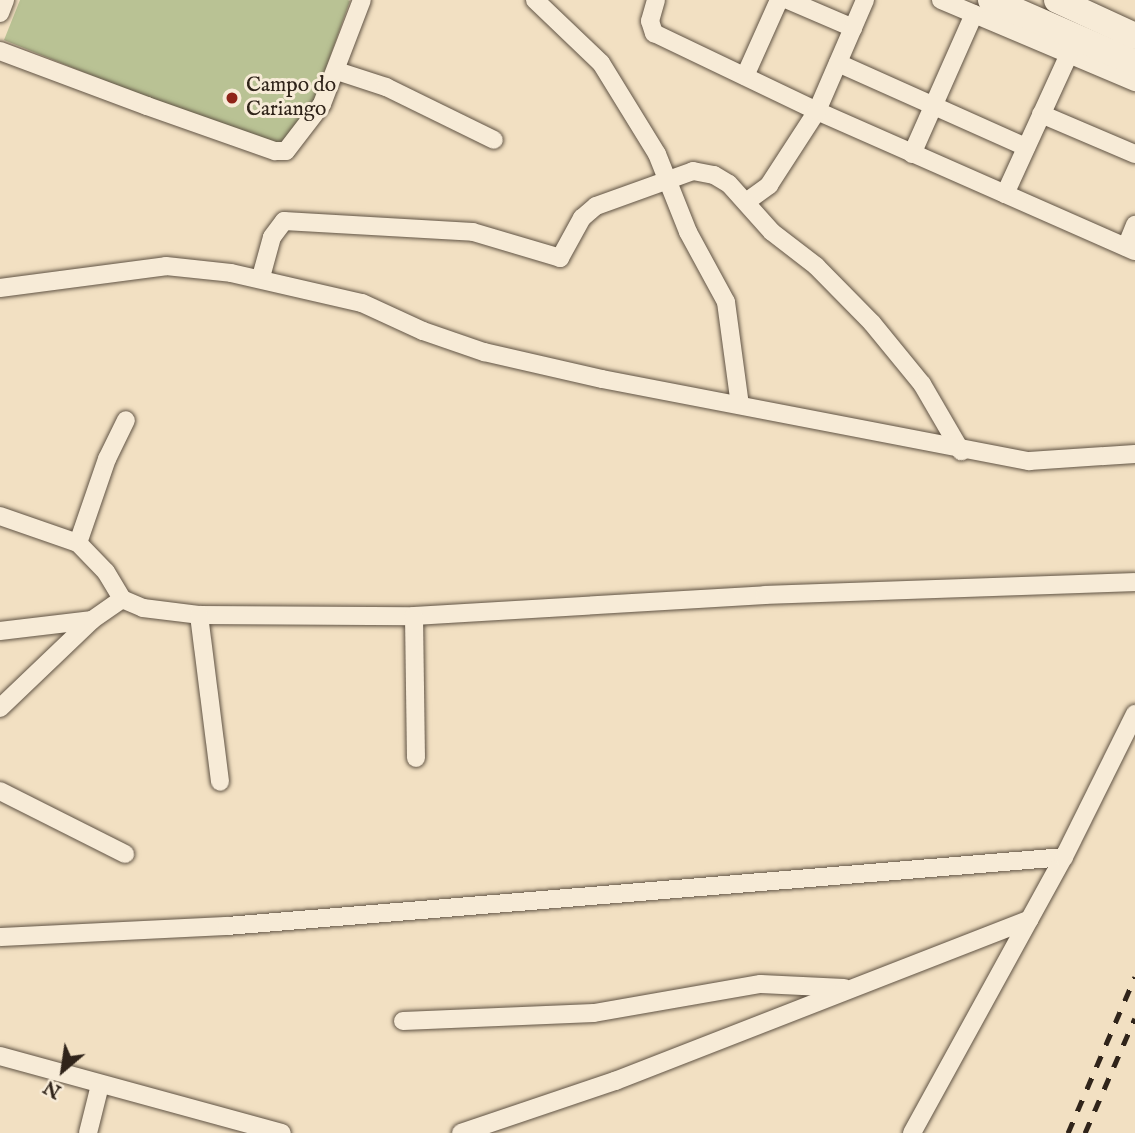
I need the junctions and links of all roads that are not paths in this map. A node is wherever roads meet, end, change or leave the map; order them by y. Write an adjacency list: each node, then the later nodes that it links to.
1 (5, 0): 12 (street)
2 (362, 0): 19 (street)
3 (656, 0): 20 (street)
4 (779, 0): 20 (street)
5 (788, 0): 13 (street)
6 (865, 0): 13 (street)
7 (941, 0): 11 (street)
8 (1057, 0): 10 (main road)
9 (538, 1): 29 (street)
10 (1086, 5): 14 (main road)
11 (983, 7): 16 (street); 18 (main road); 22 (street)
12 (0, 13)
13 (853, 28): 17 (street)
14 (1135, 36)
15 (0, 51): 19 (street)
16 (1069, 54): 21 (street); 24 (street)
17 (838, 63): 22 (street); 23 (street)
18 (1135, 63)
19 (337, 71): 25 (street)
20 (745, 76): 23 (street)
21 (1135, 82)
22 (933, 106): 26 (street); 27 (street)
23 (817, 111): 27 (street); 31 (street)
24 (1041, 114): 26 (street); 28 (street)
25 (494, 140)
26 (1026, 147): 30 (street)
27 (912, 154): 30 (street)
28 (1135, 154)
29 (671, 182): 31 (street); 34 (street); 36 (street)
30 (1005, 194): 33 (street)
31 (746, 202): 38 (street)
32 (1135, 225): 33 (street)
33 (1130, 249)
34 (261, 278): 35 (street); 36 (street)
35 (0, 288)
36 (740, 405): 38 (street)
37 (126, 420): 41 (street)
38 (961, 451): 39 (street)
39 (1135, 454)
40 (0, 516): 41 (street)
41 (78, 543): 43 (street)
42 (1135, 582): 45 (street)
43 (122, 599): 44 (street); 46 (street)
44 (198, 615): 45 (street); 51 (street)
45 (414, 616): 50 (street)
46 (92, 620): 47 (street); 48 (street)
47 (0, 631)
48 (0, 708)
49 (1135, 713): 54 (street)
50 (416, 758)
51 (220, 782)
52 (0, 791): 53 (street)
53 (125, 854)
54 (1064, 857): 55 (street); 56 (street)
55 (1030, 919): 57 (street); 64 (street)
56 (0, 937)
57 (848, 988): 58 (street); 63 (street)
58 (404, 1021)
59 (0, 1056): 60 (street)
60 (100, 1085): 61 (street); 62 (street)
61 (88, 1133)
62 (282, 1133)
63 (461, 1133)
64 (912, 1133)

